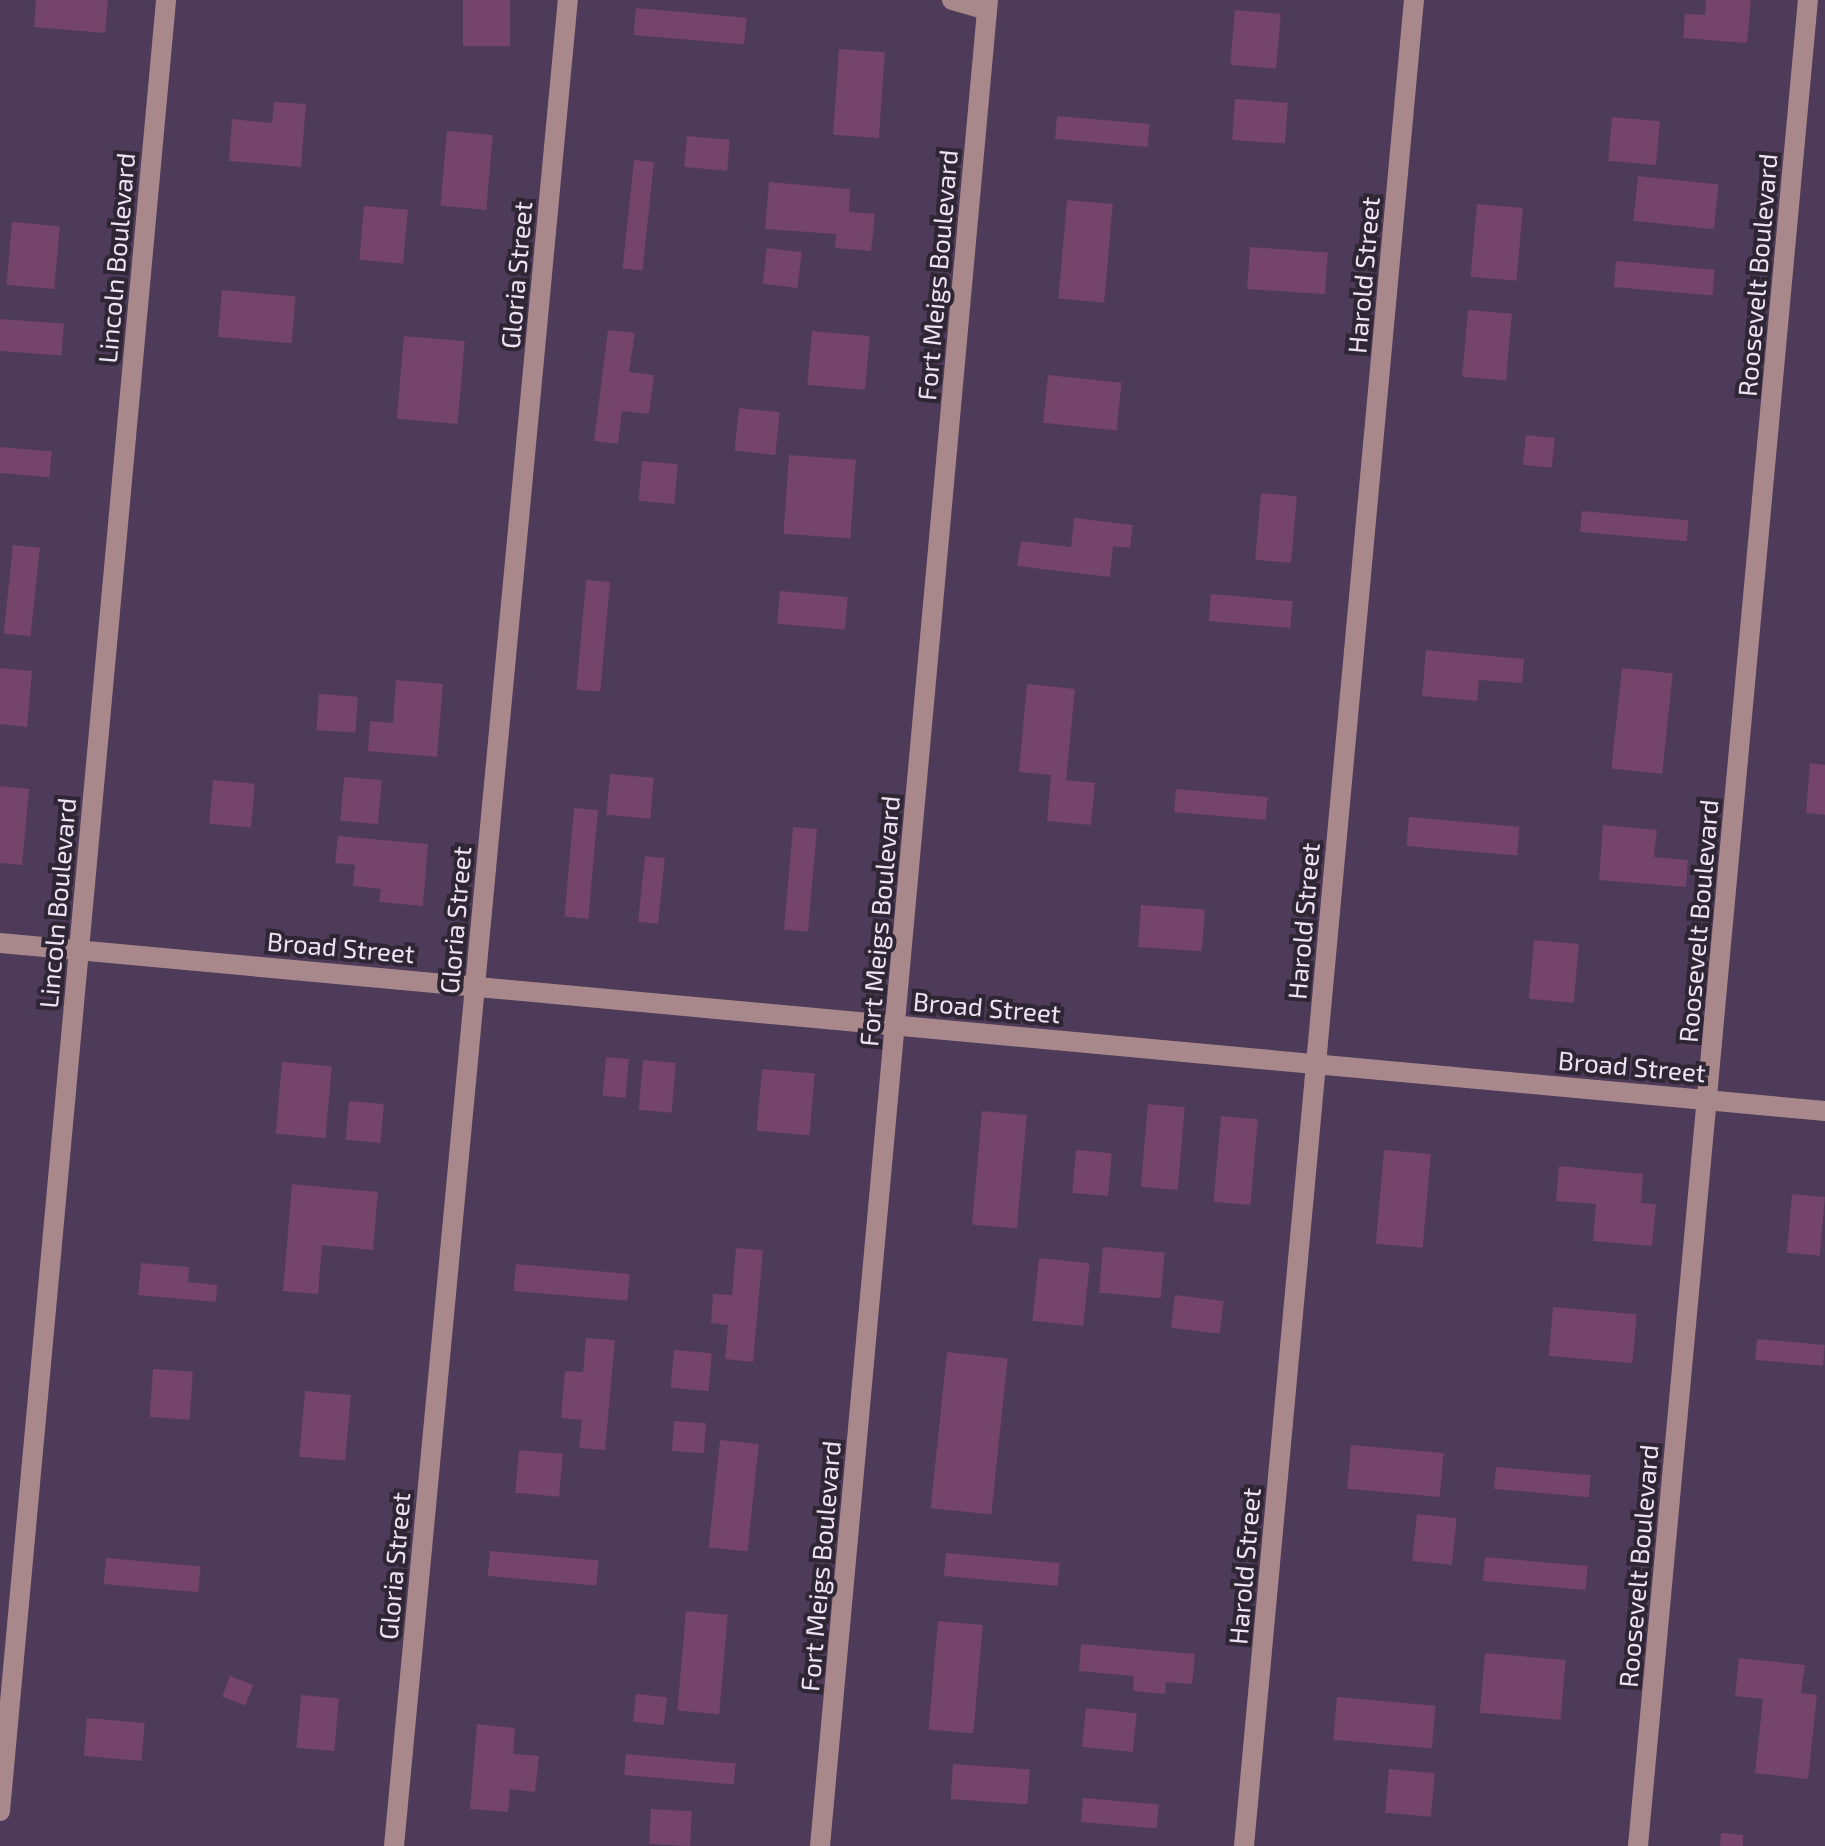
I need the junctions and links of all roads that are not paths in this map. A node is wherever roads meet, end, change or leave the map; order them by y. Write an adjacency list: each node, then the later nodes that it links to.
1 (166, 0): 8 (street, Lincoln Boulevard)
2 (568, 0): 9 (street, Gloria Street)
3 (952, 0): 6 (street)
4 (1414, 0): 11 (street, Harold Street)
5 (1808, 0): 12 (street, Roosevelt Boulevard)
6 (988, 5): 10 (street, Fort Meigs Boulevard)
7 (0, 943): 8 (street, Broad Street)
8 (79, 950): 9 (street, Broad Street); 14 (street, Lincoln Boulevard)
9 (475, 985): 10 (street, Broad Street); 15 (street, Gloria Street)
10 (896, 1025): 11 (street, Broad Street); 16 (street, Fort Meigs Boulevard)
11 (1316, 1062): 12 (street, Broad Street); 17 (street, Harold Street)
12 (1708, 1100): 13 (street, Broad Street); 18 (street, Roosevelt Boulevard)
13 (1825, 1111)
14 (0, 1811)
15 (394, 1846)
16 (820, 1846)
17 (1244, 1846)
18 (1638, 1846)

